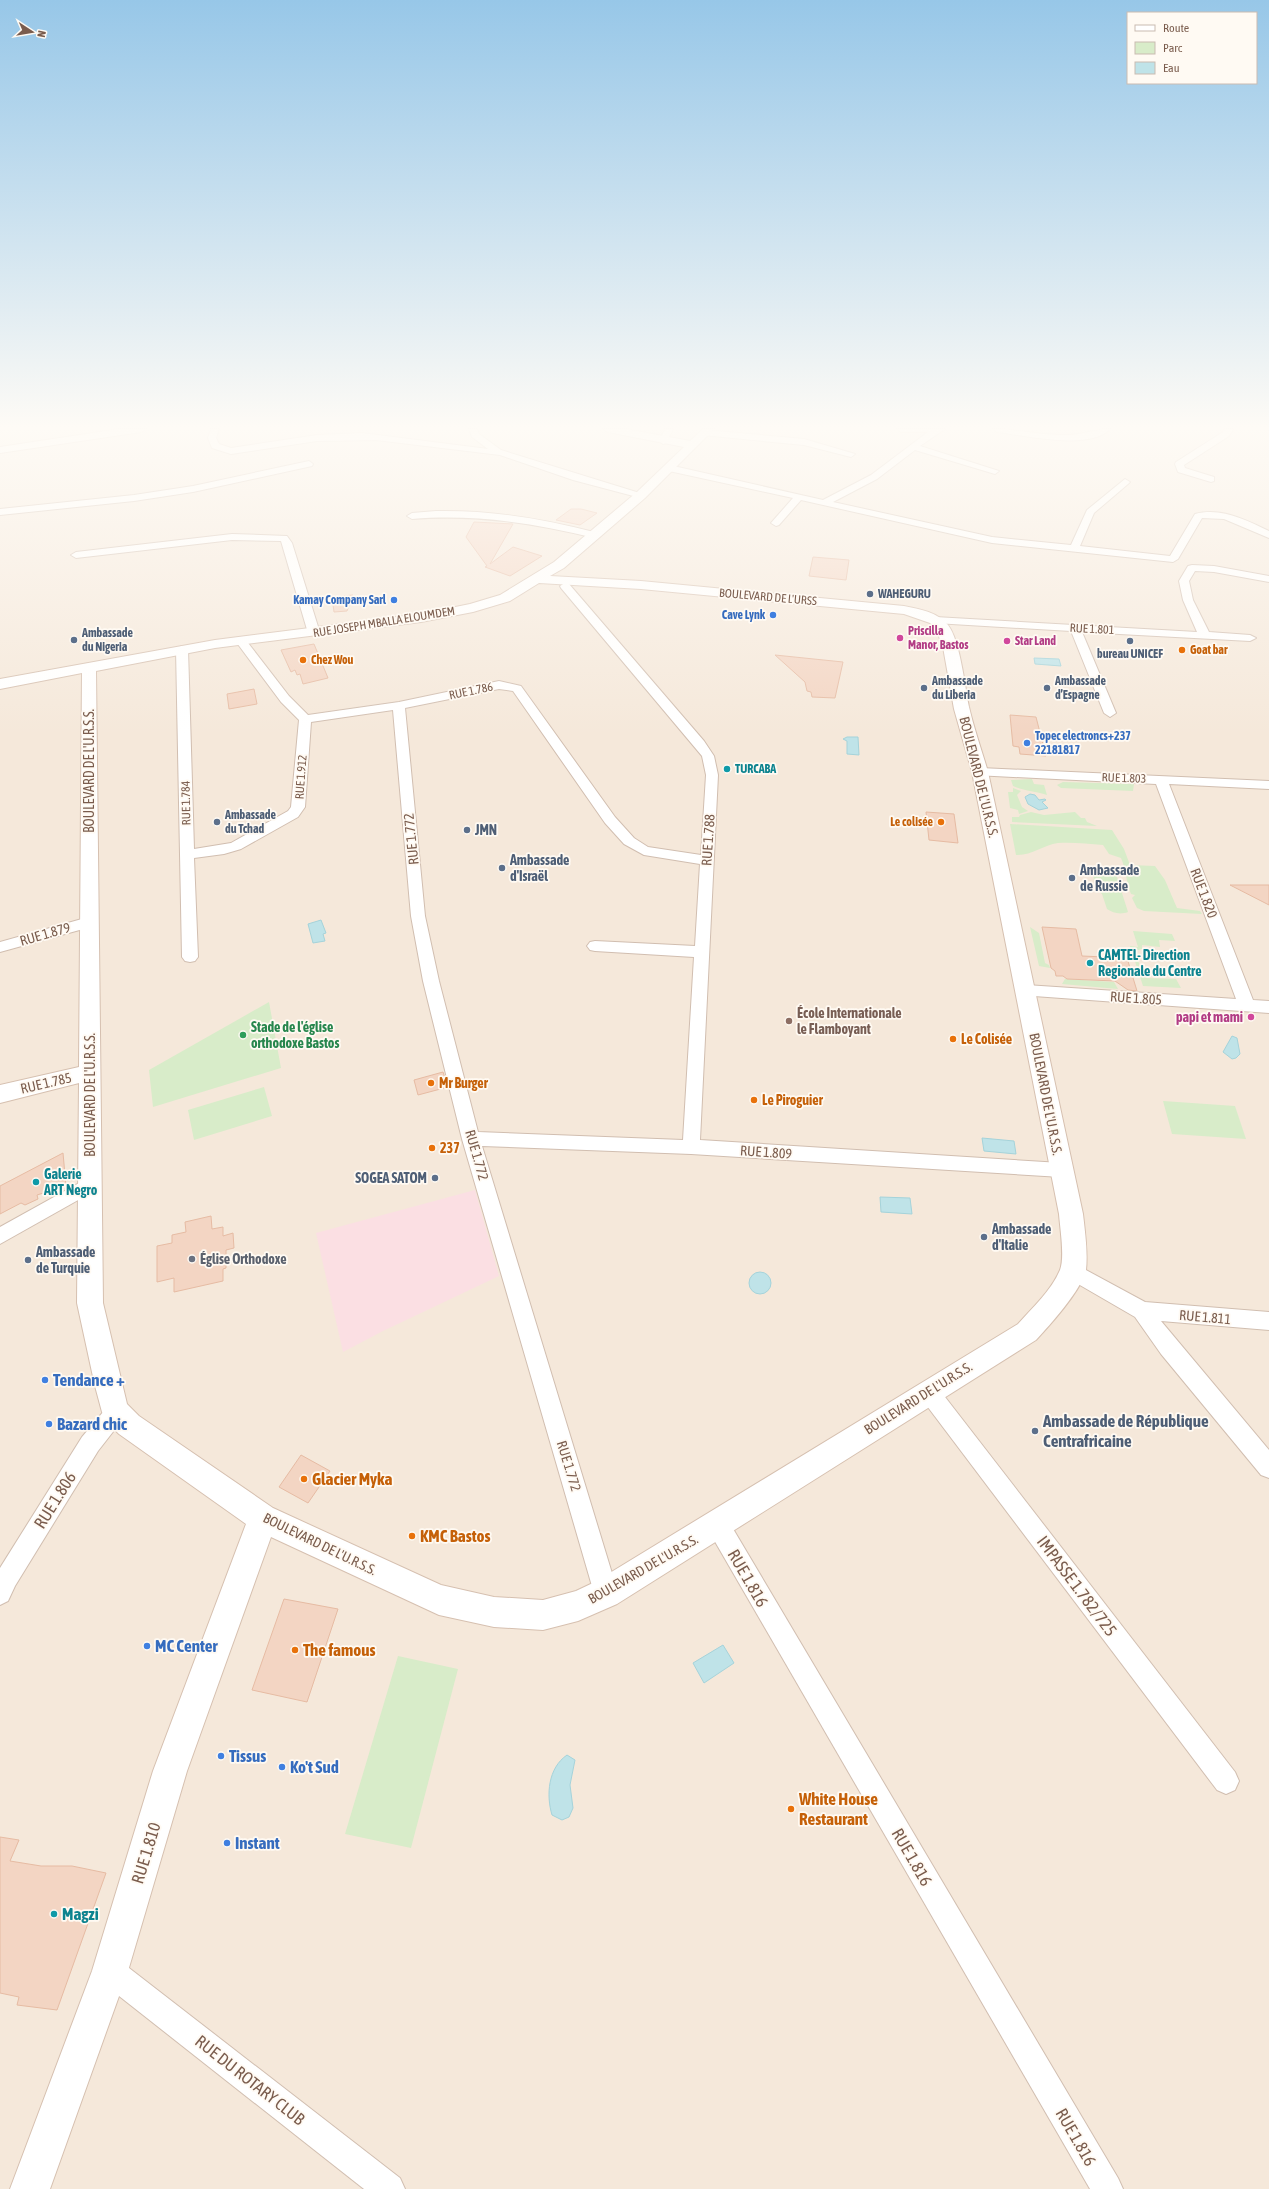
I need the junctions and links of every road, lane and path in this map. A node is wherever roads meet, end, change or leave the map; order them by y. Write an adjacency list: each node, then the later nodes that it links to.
1 (578, 531): 6 (street)
2 (599, 531): 6 (street, RUE JOSEPH MBALLA ELOUMDEM)
3 (953, 531): 7 (street)
4 (1082, 531): 7 (street)
5 (1190, 531): 9 (street)
6 (594, 535): 10 (street, RUE JOSEPH MBALLA ELOUMDEM)
7 (1074, 549): 9 (street)
8 (76, 555): 20 (street)
9 (1173, 559): 11 (street)
10 (559, 565): 12 (street, RUE JOSEPH MBALLA ELOUMDEM); 15 (street)
11 (1192, 568): 13 (street); 21 (street)
12 (539, 579): 14 (street); 17 (street, RUE JOSEPH MBALLA ELOUMDEM)
13 (1269, 580)
14 (579, 582): 15 (street); 16 (street)
15 (599, 582): 18 (street, BOULEVARD DE L'URSS)
16 (565, 586): 17 (street); 34 (street, RUE 1.788)
17 (505, 598): 20 (street, RUE JOSEPH MBALLA ELOUMDEM)
18 (935, 620): 19 (street, RUE 1.801); 30 (street, BOULEVARD DE L'U.R.S.S.)
19 (1075, 628): 21 (street, RUE 1.801); 28 (street)
20 (314, 633): 23 (street, RUE JOSEPH MBALLA ELOUMDEM)
21 (1205, 636): 22 (street, RUE 1.801)
22 (1250, 638)
23 (241, 641): 24 (street, RUE JOSEPH MBALLA ELOUMDEM); 29 (street)
24 (182, 649): 25 (street, RUE JOSEPH MBALLA ELOUMDEM); 33 (street, RUE 1.784)
25 (90, 667): 26 (street, RUE JOSEPH MBALLA ELOUMDEM); 35 (street, BOULEVARD DE L'U.R.S.S.)
26 (0, 684)
27 (399, 706): 29 (street, RUE 1.786); 34 (street, RUE 1.786); 45 (street, RUE 1.772)
28 (1110, 713)
29 (305, 719): 33 (street, RUE 1.912)
30 (980, 772): 31 (street, RUE 1.803); 40 (street, BOULEVARD DE L'U.R.S.S.)
31 (1161, 780): 32 (street, RUE 1.803); 41 (street, RUE 1.820)
32 (1269, 785)
33 (188, 854): 39 (street, RUE 1.784)
34 (706, 860): 38 (street, RUE 1.788)
35 (89, 922): 37 (street, RUE 1.879); 43 (street, BOULEVARD DE L'U.R.S.S.)
36 (595, 946): 38 (street)
37 (0, 947)
38 (701, 952): 46 (street, RUE 1.788)
39 (190, 957)
40 (1026, 991): 41 (street, RUE 1.805); 47 (street, BOULEVARD DE L'U.R.S.S.)
41 (1247, 1006): 42 (street, RUE 1.805)
42 (1269, 1008)
43 (91, 1072): 44 (street, RUE 1.785); 48 (street, BOULEVARD DE L'U.R.S.S.)
44 (0, 1094)
45 (471, 1138): 46 (street, RUE 1.809); 59 (street, RUE 1.772)
46 (691, 1147): 47 (street, RUE 1.809)
47 (1060, 1170): 50 (street, BOULEVARD DE L'U.R.S.S.)
48 (90, 1185): 49 (street); 54 (street, BOULEVARD DE L'U.R.S.S.)
49 (0, 1236)
50 (1073, 1270): 51 (street); 53 (street, BOULEVARD DE L'U.R.S.S.)
51 (1142, 1310): 52 (street, RUE 1.811); 55 (street)
52 (1269, 1322)
53 (928, 1391): 57 (street, BOULEVARD DE L'U.R.S.S.); 60 (street, IMPASSE 1.782/725)
54 (116, 1412): 56 (street, BOULEVARD DE L'U.R.S.S.); 58 (street, RUE 1.806)
55 (1269, 1467)
56 (263, 1518): 59 (street, BOULEVARD DE L'U.R.S.S.); 61 (street, RUE 1.810)
57 (718, 1525): 59 (street, BOULEVARD DE L'U.R.S.S.); 64 (street, RUE 1.816)
58 (0, 1593)
59 (606, 1593)
60 (1226, 1781)
61 (110, 1971): 62 (street, RUE 1.810); 63 (street, RUE DU ROTARY CLUB)
62 (30, 2189)
63 (389, 2189)
64 (1107, 2189)

